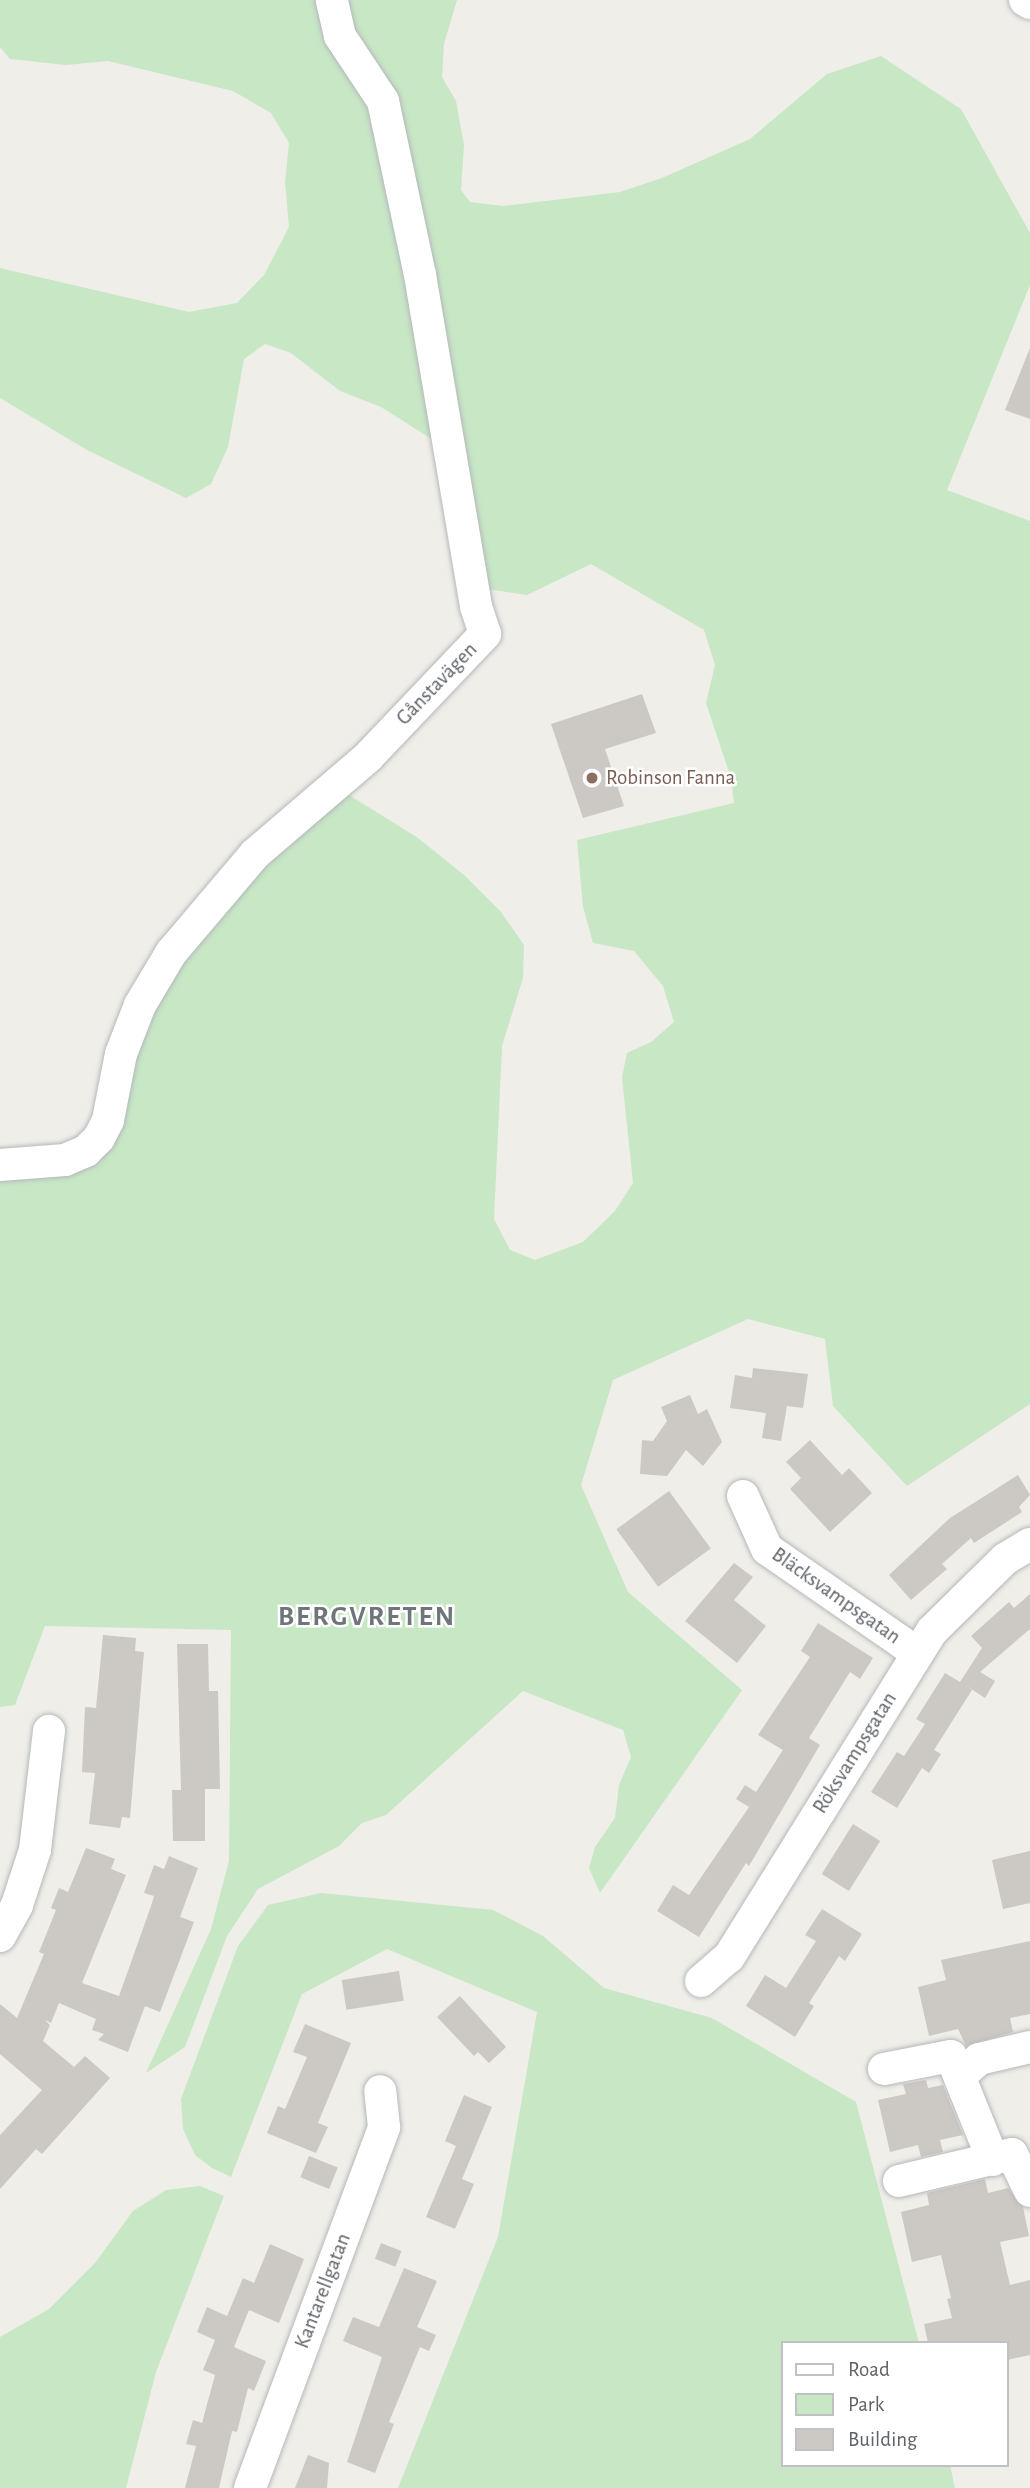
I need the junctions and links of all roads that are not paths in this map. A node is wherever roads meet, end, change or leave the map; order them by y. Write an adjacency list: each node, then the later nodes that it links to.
1 (332, 0): 4 (street, Gånstavägen)
2 (1025, 0): 3 (street)
3 (1030, 3)
4 (0, 1164)
5 (743, 1496): 7 (street, Bläcksvampsgatan)
6 (1030, 1544): 7 (street, Röksvampsgatan)
7 (917, 1653): 10 (street, Röksvampsgatan)
8 (48, 1731): 9 (street)
9 (0, 1936)
10 (701, 1981)
11 (1030, 2047): 13 (street)
12 (884, 2069): 13 (street)
13 (960, 2076): 15 (street)
14 (380, 2091): 18 (street, Kantarellgatan)
15 (993, 2160): 16 (street); 17 (street)
16 (899, 2181)
17 (1030, 2192)
18 (250, 2488)

